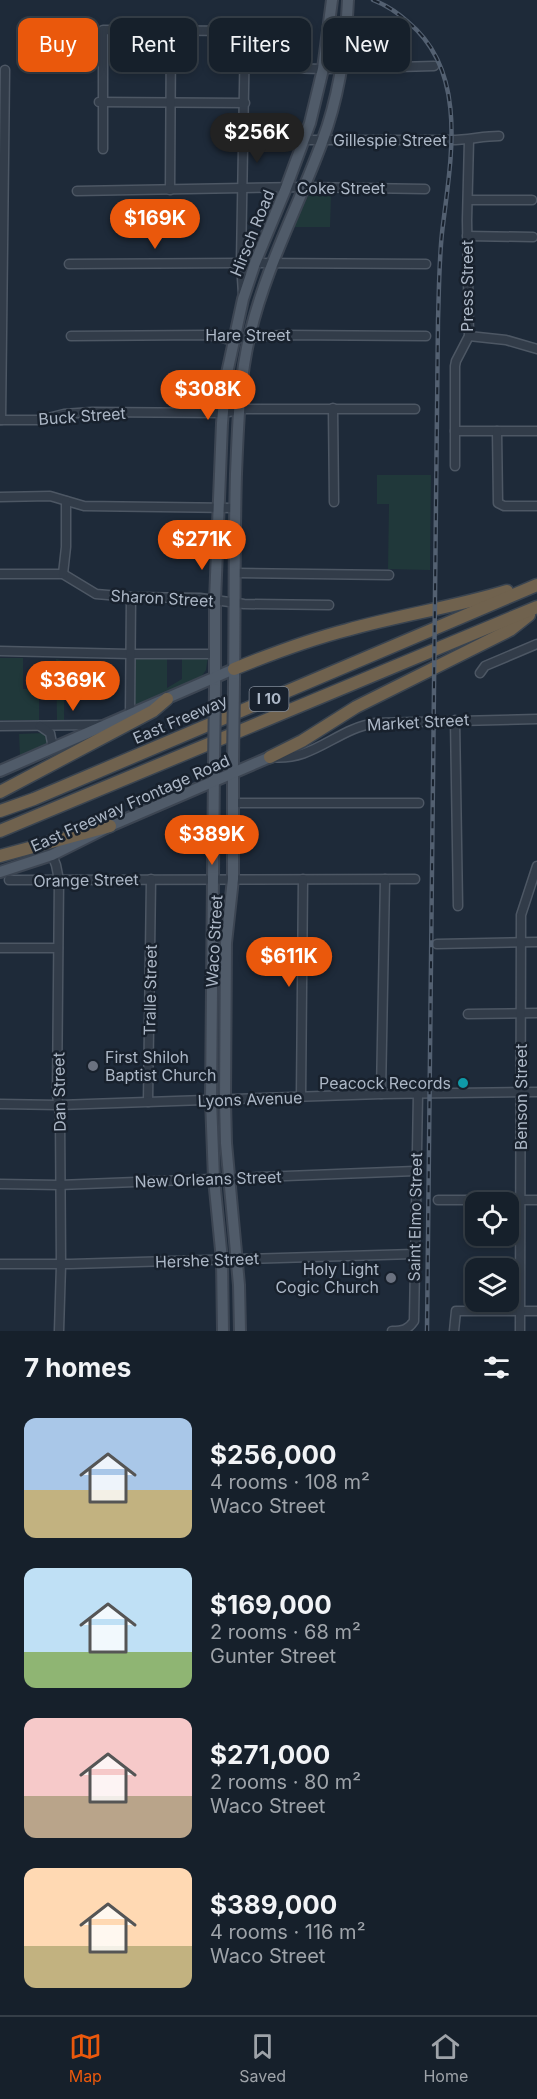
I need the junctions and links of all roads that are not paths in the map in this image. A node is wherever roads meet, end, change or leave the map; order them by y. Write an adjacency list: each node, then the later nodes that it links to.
1 (332, 0): 3 (main road, Hirsch Road)
2 (348, 0): 4 (main road, Hirsch Road)
3 (330, 18)
4 (346, 18)
5 (110, 30): 14 (street)
6 (434, 66): 7 (street)
7 (410, 67)
8 (311, 69): 9 (street)
9 (323, 69): 20 (main road, Hirsch Road)
10 (5, 70): 17 (street)
11 (170, 72): 15 (street)
12 (245, 72): 16 (street)
13 (341, 72): 21 (main road, Hirsch Road)
14 (100, 102): 15 (street); 23 (street)
15 (170, 102): 16 (street); 28 (street)
16 (245, 102): 19 (street)
17 (2, 117): 30 (street)
18 (499, 136): 22 (street, Gillespie Street)
19 (244, 140): 20 (street, Gillespie Street); 26 (street)
20 (304, 140): 21 (street, Gillespie Street); 25 (main road, Hirsch Road)
21 (322, 140): 22 (street, Gillespie Street); 24 (main road, Hirsch Road)
22 (469, 140): 31 (street, Press Street)
23 (104, 149)
24 (303, 187): 25 (street, Coke Street); 27 (street, Coke Street); 37 (main road, Hirsch Road)
25 (286, 188): 26 (street, Coke Street); 36 (main road, Hirsch Road)
26 (243, 189): 28 (street, Coke Street); 35 (street)
27 (425, 189)
28 (170, 190): 29 (street, Coke Street)
29 (77, 191)
30 (2, 194): 40 (street)
31 (468, 200): 32 (street); 33 (street, Press Street)
32 (532, 200)
33 (467, 236): 34 (street); 45 (street, Press Street)
34 (533, 237)
35 (241, 263): 38 (street); 41 (street)
36 (255, 263): 37 (street); 41 (main road, Hirsch Road)
37 (271, 263): 39 (street); 43 (main road, Hirsch Road)
38 (69, 264)
39 (426, 264)
40 (1, 269): 47 (street)
41 (243, 299): 46 (main road, Hirsch Road)
42 (71, 336): 46 (street, Hare Street)
43 (250, 336): 44 (street, Hare Street); 46 (street, Hare Street); 50 (main road, Waco Street)
44 (426, 336)
45 (469, 336): 48 (street); 54 (street, Press Street)
46 (234, 338): 52 (main road, Waco Street)
47 (1, 345): 53 (street)
48 (537, 349)
49 (333, 408): 50 (street, Buck Street); 51 (street, Buck Street); 60 (street)
50 (239, 409): 52 (street, Buck Street); 63 (main road, Waco Street)
51 (415, 409)
52 (223, 412): 53 (street, Buck Street); 62 (main road, Waco Street)
53 (1, 420)
54 (455, 431): 55 (street); 57 (street, Press Street)
55 (497, 431): 56 (street); 61 (street)
56 (537, 431)
57 (455, 466)
58 (0, 497): 59 (street)
59 (66, 501): 62 (street); 66 (street)
60 (334, 502)
61 (537, 506)
62 (219, 508): 63 (street); 70 (main road, Waco Street)
63 (235, 508): 64 (main road, Waco Street)
64 (236, 573): 67 (street); 71 (main road, Waco Street)
65 (0, 574): 66 (street)
66 (63, 574): 69 (street, Sharon Street)
67 (389, 575)
68 (537, 583): 78 (highway); 96 (highway, East Freeway / I 10)
69 (131, 597): 70 (street, Sharon Street); 76 (street)
70 (214, 601): 71 (street, Sharon Street); 77 (main road, Waco Street)
71 (235, 602): 72 (street, Sharon Street); 78 (main road, Waco Street)
72 (329, 605)
73 (537, 608): 89 (highway); 98 (highway, I 10)
74 (537, 644): 79 (street)
75 (0, 651): 76 (street)
76 (130, 654): 77 (street); 82 (street)
77 (214, 654): 80 (main road, Waco Street)
78 (234, 669): 80 (main road); 90 (main road, Waco Street, bridge)
79 (480, 673)
80 (215, 683): 81 (main road); 92 (main road, Waco Street, bridge)
81 (167, 699): 82 (main road); 93 (highway)
82 (130, 715): 85 (main road)
83 (537, 719): 84 (street, Market Street)
84 (456, 720): 89 (street, Market Street); 111 (street)
85 (107, 725): 87 (street); 88 (main road)
86 (0, 726): 87 (street)
87 (40, 726): 88 (street)
88 (53, 748): 91 (main road)
89 (270, 757): 90 (main road, East Freeway Frontage Road)
90 (233, 769): 92 (main road, East Freeway Frontage Road); 95 (main road, Waco Street)
91 (0, 771)
92 (214, 783): 97 (main road, East Freeway Frontage Road); 104 (main road, Waco Street)
93 (0, 792)
94 (418, 802): 95 (street)
95 (233, 803): 105 (main road, Waco Street)
96 (0, 811)
97 (110, 826): 99 (main road, East Freeway Frontage Road); 100 (highway)
98 (0, 831)
99 (52, 855): 102 (main road, East Freeway Frontage Road); 110 (street, Dan Street)
100 (0, 856)
101 (537, 866): 113 (street, Benson Street)
102 (0, 872)
103 (151, 879): 104 (street, Orange Street); 110 (street, Orange Street); 129 (street, Tralle Street)
104 (213, 879): 105 (street, Orange Street); 117 (main road, Waco Street)
105 (233, 879): 106 (street, Orange Street); 118 (main road, Waco Street)
106 (303, 879): 107 (street, Orange Street); 126 (street)
107 (385, 879): 108 (street, Orange Street); 124 (street)
108 (415, 879)
109 (9, 880): 110 (street, Orange Street)
110 (59, 880): 116 (street, Dan Street)
111 (458, 906)
112 (537, 942): 113 (street)
113 (521, 943): 114 (street); 121 (street, Benson Street)
114 (437, 944)
115 (0, 948): 116 (street)
116 (58, 948): 131 (street, Dan Street)
117 (212, 991): 118 (main road); 127 (main road, Waco Street)
118 (226, 991): 128 (main road, Waco Street)
119 (537, 1013): 121 (street)
120 (468, 1014): 121 (street)
121 (521, 1014): 122 (street, Benson Street)
122 (521, 1092): 123 (street, Lyons Avenue); 125 (street, Lyons Avenue); 138 (street, Benson Street)
123 (537, 1092)
124 (381, 1094): 125 (street, Lyons Avenue); 126 (street, Lyons Avenue)
125 (418, 1094): 132 (street, Saint Elmo Street)
126 (301, 1097): 128 (street, Lyons Avenue)
127 (211, 1100): 128 (street, Lyons Avenue); 129 (street, Lyons Avenue); 133 (main road, Waco Street)
128 (225, 1100): 134 (main road, Waco Street)
129 (148, 1102): 131 (street, Lyons Avenue)
130 (0, 1104): 131 (street, Lyons Avenue)
131 (59, 1105): 136 (street, Dan Street)
132 (416, 1171): 134 (street, New Orleans Street); 140 (street, Saint Elmo Street)
133 (214, 1179): 134 (street, New Orleans Street); 136 (street, New Orleans Street); 142 (main road, Waco Street)
134 (229, 1179): 141 (main road, Waco Street)
135 (0, 1184): 136 (street, New Orleans Street)
136 (59, 1185): 144 (street, Dan Street)
137 (438, 1200): 138 (street)
138 (520, 1200): 139 (street); 145 (street, Benson Street)
139 (537, 1200)
140 (414, 1254): 141 (street, Hershe Street); 151 (street, Saint Elmo Street)
141 (237, 1259): 142 (street, Hershe Street); 149 (main road, Waco Street)
142 (222, 1260): 144 (street, Hershe Street); 148 (main road, Waco Street)
143 (0, 1264): 144 (street, Hershe Street)
144 (61, 1264): 147 (street, Dan Street)
145 (520, 1311): 146 (street); 152 (street); 153 (street, Benson Street)
146 (537, 1311)
147 (59, 1331)
148 (223, 1331)
149 (240, 1331)
150 (392, 1331): 151 (street)
151 (398, 1331)
152 (454, 1331)
153 (520, 1331)

